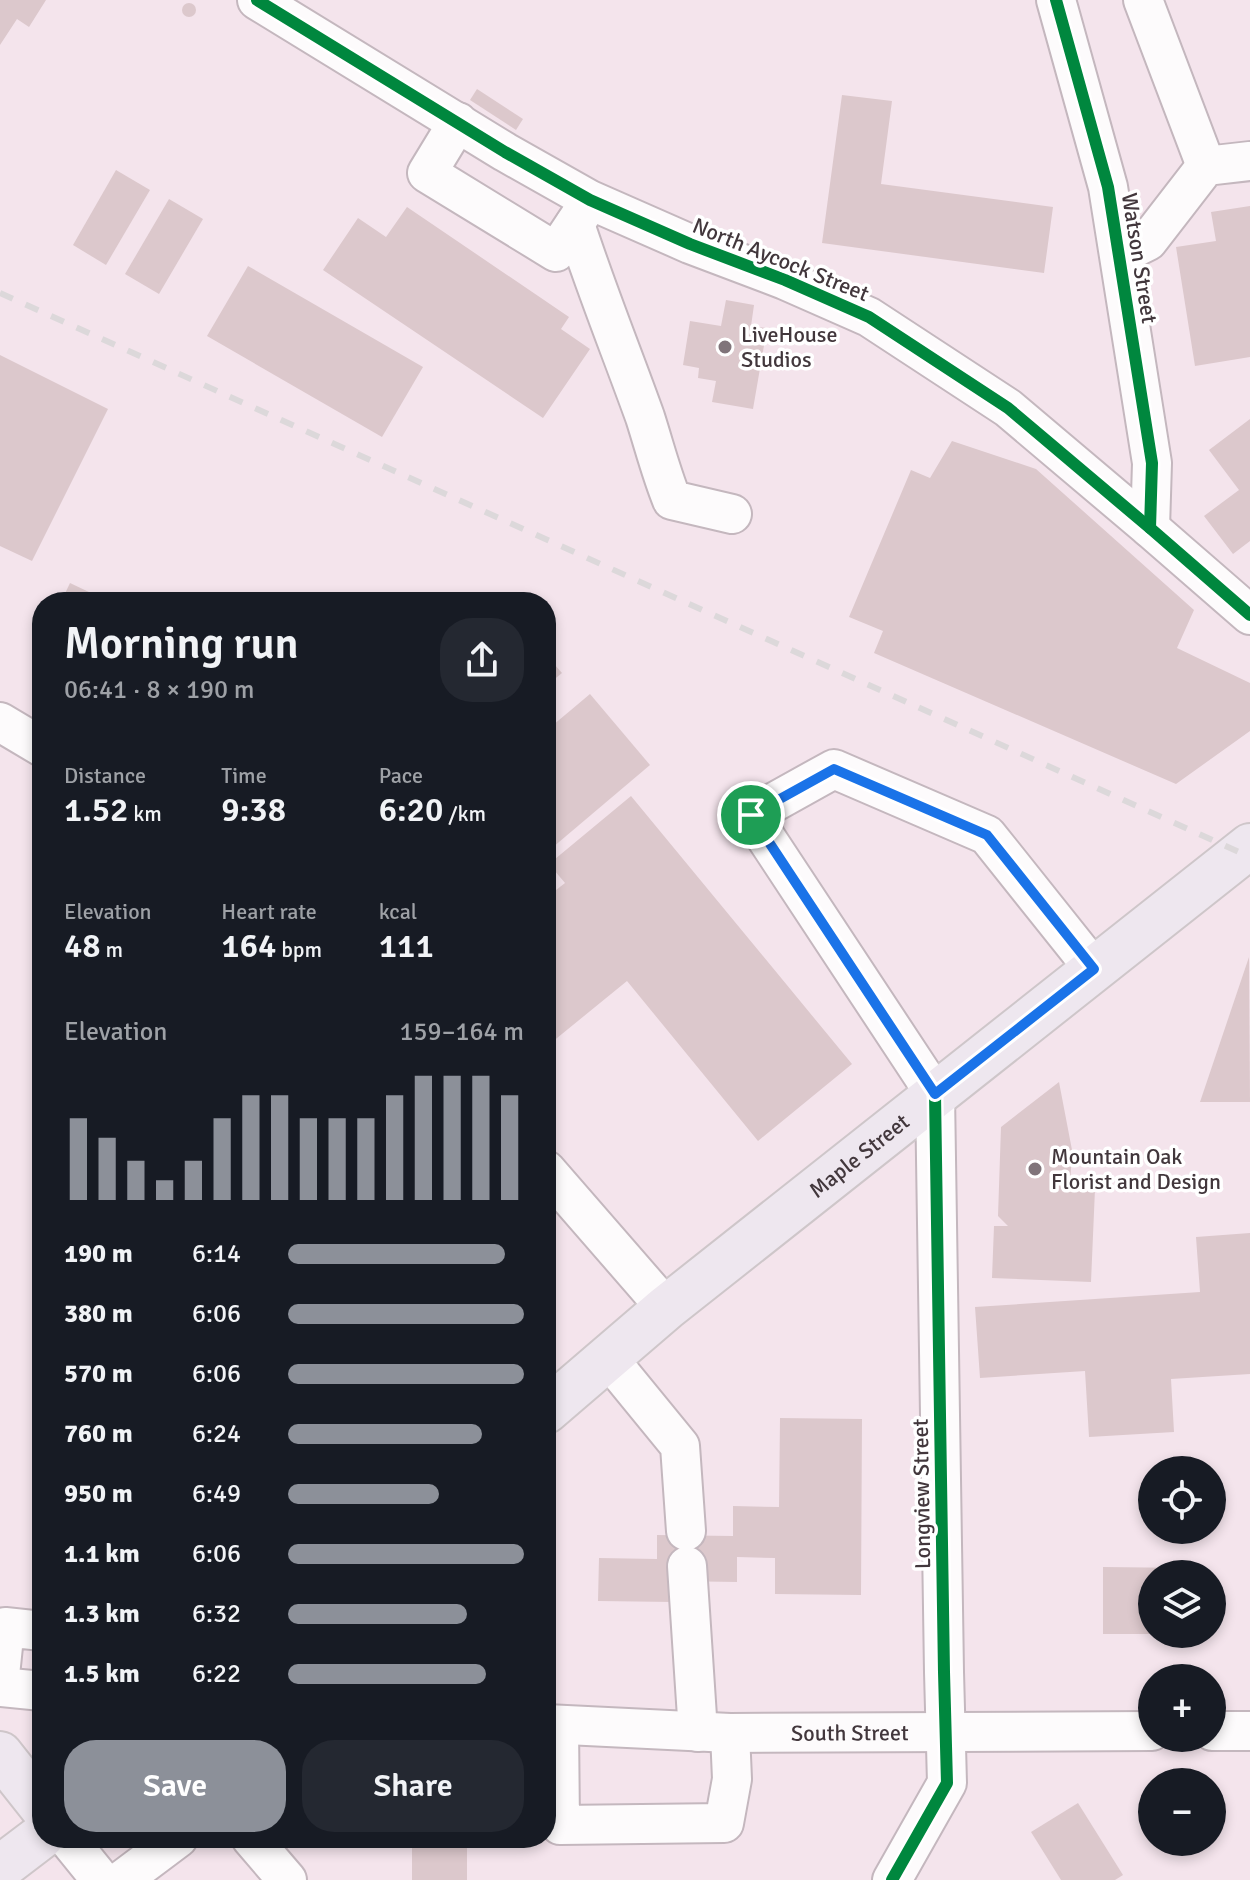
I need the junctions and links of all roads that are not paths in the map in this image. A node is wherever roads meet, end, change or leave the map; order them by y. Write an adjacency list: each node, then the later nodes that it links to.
1 (257, 0): 4 (street, North Aycock Street)
2 (1056, 0): 8 (street, Watson Street)
3 (1143, 0): 6 (street)
4 (458, 122): 7 (street, North Aycock Street); 7 (street)
5 (1250, 161): 6 (street)
6 (1206, 166): 8 (street)
7 (582, 212): 9 (street); 10 (street, North Aycock Street)
8 (1120, 255): 10 (street, Watson Street)
9 (732, 514)
10 (1150, 528): 11 (street, North Aycock Street)
11 (1250, 615)
12 (0, 722): 13 (street)
13 (32, 741)
14 (1250, 846): 15 (main road, Maple Street)
15 (1094, 969): 16 (main road, Maple Street); 16 (street)
16 (935, 1094): 18 (main road, Maple Street); 30 (street, Longview Street)
17 (556, 1182): 18 (street)
18 (666, 1308): 19 (main road, Maple Street)
19 (608, 1358): 20 (main road, Maple Street); 29 (street)
20 (556, 1402)
21 (32, 1630): 22 (street)
22 (0, 1675)
23 (0, 1687): 24 (street)
24 (32, 1690)
25 (556, 1724): 29 (street, South Street)
26 (1138, 1731): 30 (street, South Street)
27 (1226, 1731): 28 (street)
28 (1250, 1731)
29 (714, 1732): 30 (street, South Street); 32 (street)
30 (946, 1732): 42 (street, Longview Street)
31 (0, 1754): 33 (main road)
32 (556, 1774)
33 (32, 1794)
34 (32, 1844): 38 (main road)
35 (75, 1848): 39 (street)
36 (165, 1848): 40 (street)
37 (260, 1848): 41 (street)
38 (0, 1868)
39 (101, 1880)
40 (122, 1880)
41 (287, 1880)
42 (892, 1880)

